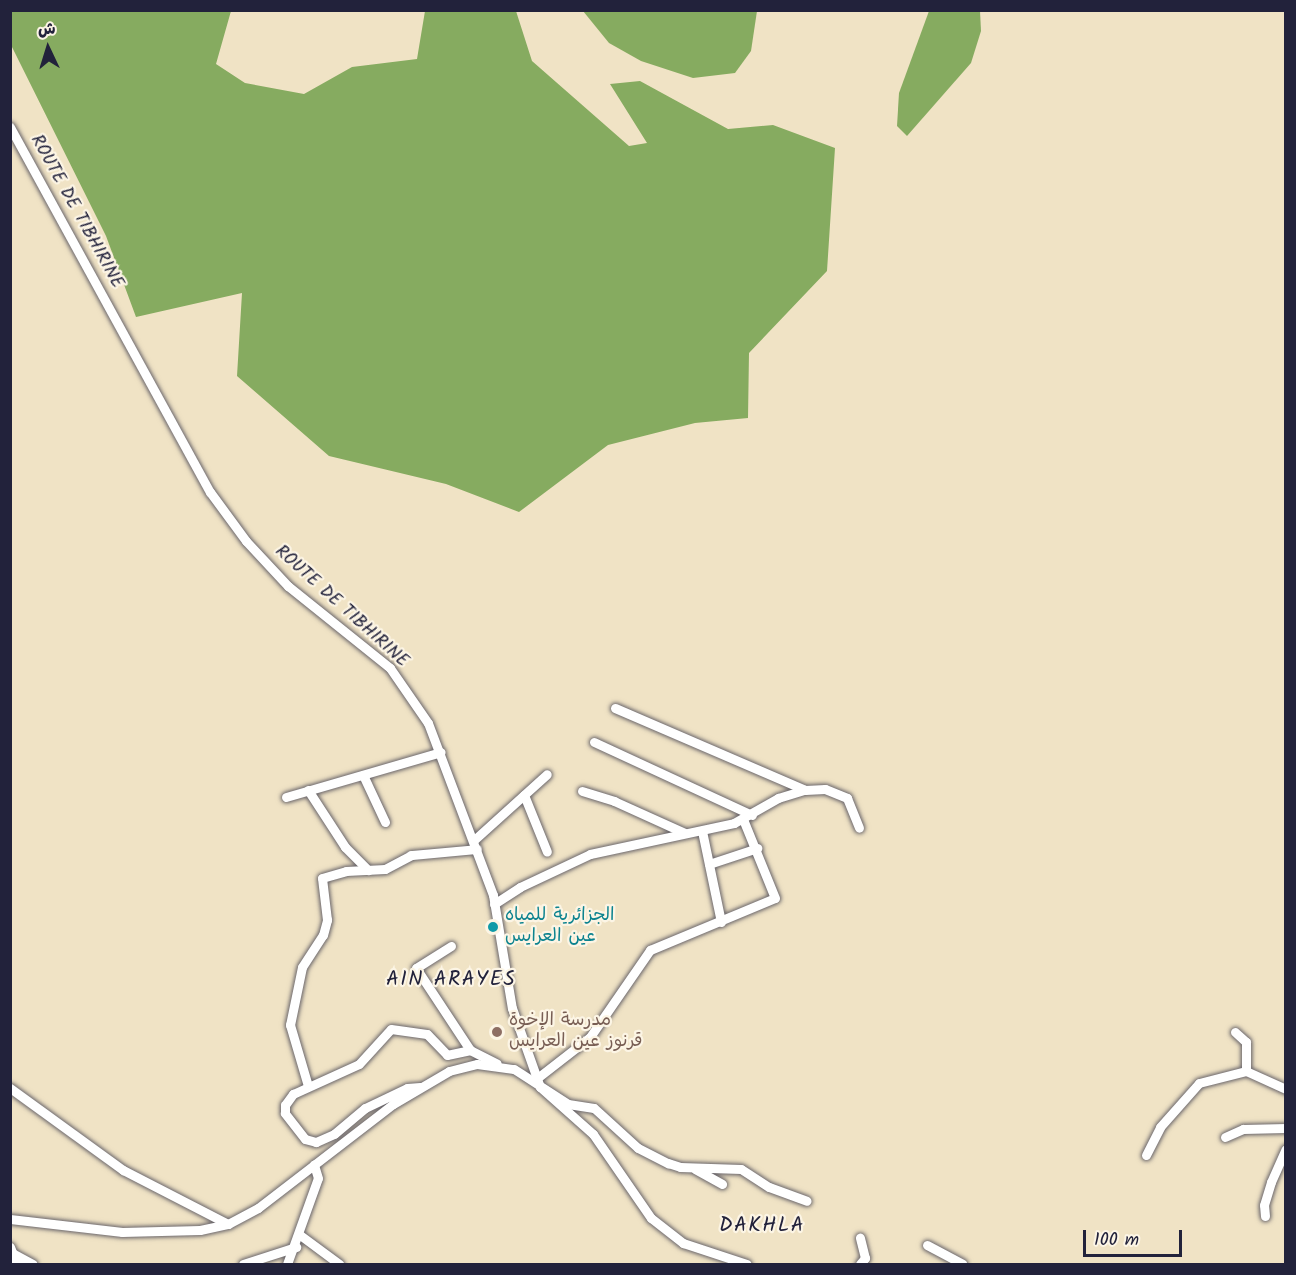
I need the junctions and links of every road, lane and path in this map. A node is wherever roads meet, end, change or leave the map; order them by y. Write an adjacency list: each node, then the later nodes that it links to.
1 (10, 127): 4 (street, ROUTE DE TIBHIRINE)
2 (615, 708): 8 (street)
3 (594, 742): 12 (street)
4 (441, 752): 6 (street); 17 (street, ROUTE DE TIBHIRINE)
5 (547, 774): 10 (street)
6 (363, 775): 7 (street); 13 (street)
7 (308, 790): 11 (street); 21 (street)
8 (805, 790): 12 (street); 14 (street)
9 (582, 791): 16 (street)
10 (524, 795): 17 (street); 19 (street)
11 (286, 796)
12 (748, 817): 15 (street); 18 (street)
13 (384, 822)
14 (860, 828)
15 (702, 831): 16 (street); 20 (street)
16 (686, 834): 22 (street)
17 (475, 844): 21 (street); 22 (street, ROUTE DE TIBHIRINE)
18 (757, 848): 20 (street); 23 (street)
19 (547, 852)
20 (709, 864): 23 (street)
21 (368, 870): 30 (street)
22 (495, 904): 29 (street, ROUTE DE TIBHIRINE)
23 (721, 922): 29 (street)
24 (452, 946): 26 (street)
25 (1235, 1032): 28 (street)
26 (470, 1050): 27 (street); 30 (street)
27 (498, 1066): 29 (street); 31 (street)
28 (1246, 1071): 33 (street); 37 (street)
29 (538, 1083): 39 (street); 55 (street, ROUTE DE TIBHIRINE)
30 (308, 1086): 31 (street)
31 (424, 1087): 38 (street)
32 (10, 1088): 44 (street)
33 (1286, 1089)
34 (1286, 1128): 35 (street)
35 (1225, 1137)
36 (1286, 1149): 42 (street)
37 (1146, 1155)
38 (314, 1165): 44 (street); 45 (street)
39 (690, 1168): 40 (street); 41 (street)
40 (722, 1184)
41 (807, 1201)
42 (1265, 1216)
43 (10, 1219): 44 (street)
44 (228, 1224)
45 (300, 1235): 48 (street); 54 (street)
46 (860, 1238): 56 (street)
47 (927, 1245): 57 (street)
48 (296, 1247): 52 (street); 53 (street)
49 (12, 1251): 50 (street); 51 (street)
50 (17, 1264)
51 (33, 1264)
52 (243, 1264)
53 (287, 1264)
54 (339, 1264)
55 (747, 1264)
56 (860, 1264)
57 (962, 1264)

